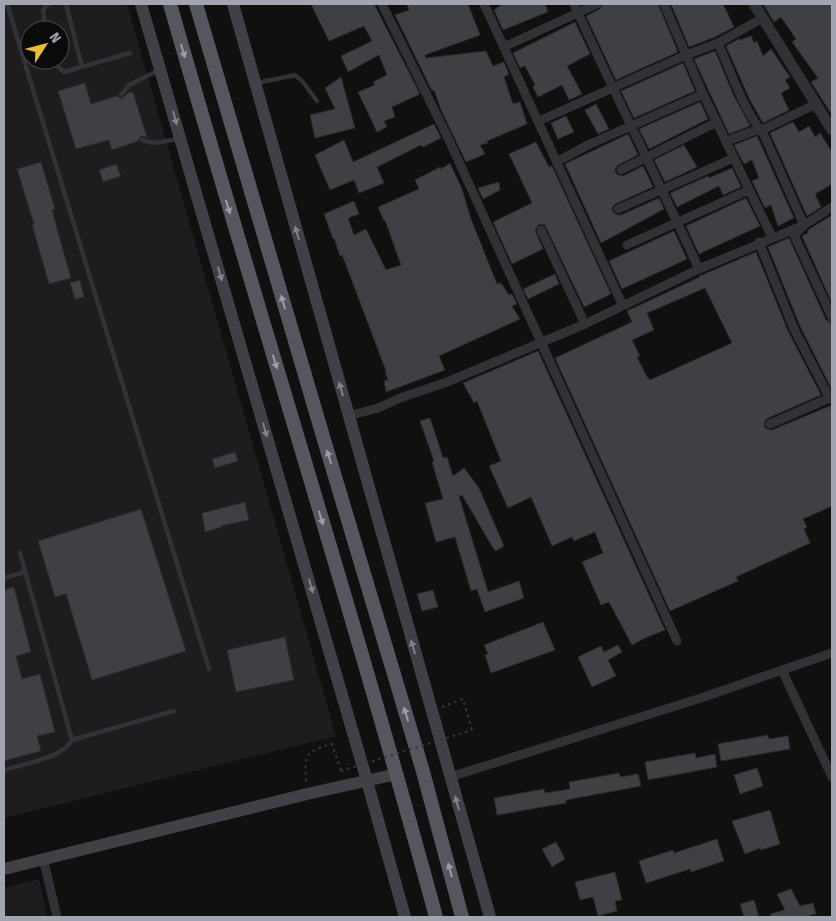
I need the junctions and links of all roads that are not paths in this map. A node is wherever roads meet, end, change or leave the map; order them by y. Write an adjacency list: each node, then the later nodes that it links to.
1 (7, 4): 64 (lane)
2 (50, 4): 15 (lane)
3 (66, 4): 20 (lane)
4 (142, 4): 22 (main road)
5 (170, 4): 69 (highway, one-way to 69)
6 (196, 4): 78 (highway, one-way to 6)
7 (233, 4): 23 (main road)
8 (382, 4): 55 (street)
9 (484, 4): 17 (street)
10 (597, 4): 13 (street)
11 (664, 4): 19 (street)
12 (754, 4): 14 (street)
13 (576, 8): 17 (street); 24 (street)
14 (763, 18): 16 (street); 28 (street)
15 (44, 20)
16 (718, 43): 19 (street); 32 (street)
17 (504, 47): 29 (street)
18 (130, 53): 20 (lane)
19 (686, 55): 24 (street); 25 (street)
20 (82, 67): 21 (lane)
21 (62, 70)
22 (161, 70): 26 (lane); 34 (main road, one-way to 34)
23 (255, 83): 27 (lane); 57 (main road, one-way to 23)
24 (614, 87): 29 (street); 31 (street)
25 (703, 94): 30 (street); 31 (street)
26 (121, 95)
27 (317, 101)
28 (816, 104): 32 (street); 33 (street)
29 (539, 121): 39 (street)
30 (717, 122): 36 (street); 37 (street)
31 (630, 126): 37 (street); 39 (street)
32 (760, 130): 36 (street); 46 (street)
33 (832, 130)
34 (181, 139): 35 (lane); 72 (main road, one-way to 72)
35 (142, 140)
36 (727, 142): 38 (street)
37 (646, 158): 40 (street); 41 (street)
38 (734, 158): 41 (street); 42 (street)
39 (558, 161): 52 (street)
40 (621, 170)
41 (661, 189): 44 (street); 45 (street)
42 (749, 190): 45 (street); 48 (street)
43 (832, 207): 46 (street)
44 (618, 209)
45 (677, 221): 50 (street); 51 (street)
46 (804, 225): 48 (street); 53 (street)
47 (541, 230): 54 (street)
48 (772, 237): 49 (street)
49 (759, 242): 51 (street); 56 (street)
50 (627, 245)
51 (699, 269): 52 (street)
52 (622, 304): 54 (street)
53 (832, 317)
54 (585, 324): 55 (street)
55 (540, 342): 57 (street); 62 (street)
56 (831, 398): 58 (street)
57 (348, 416): 70 (main road, one-way to 57)
58 (770, 424)
59 (20, 553): 60 (lane)
60 (25, 572): 61 (lane); 67 (lane)
61 (4, 578)
62 (677, 641)
63 (832, 653): 65 (street)
64 (209, 669)
65 (782, 670): 70 (street); 71 (street)
66 (174, 711): 67 (lane)
67 (72, 740): 68 (lane)
68 (4, 770)
69 (398, 774): 72 (main road); 77 (highway)
70 (450, 777): 79 (main road, one-way to 70)
71 (832, 777)
72 (367, 781): 73 (main road); 76 (main road)
73 (43, 858): 74 (main road); 75 (street)
74 (4, 869)
75 (57, 917)
76 (405, 917)
77 (436, 917)
78 (462, 917)
79 (490, 917)

